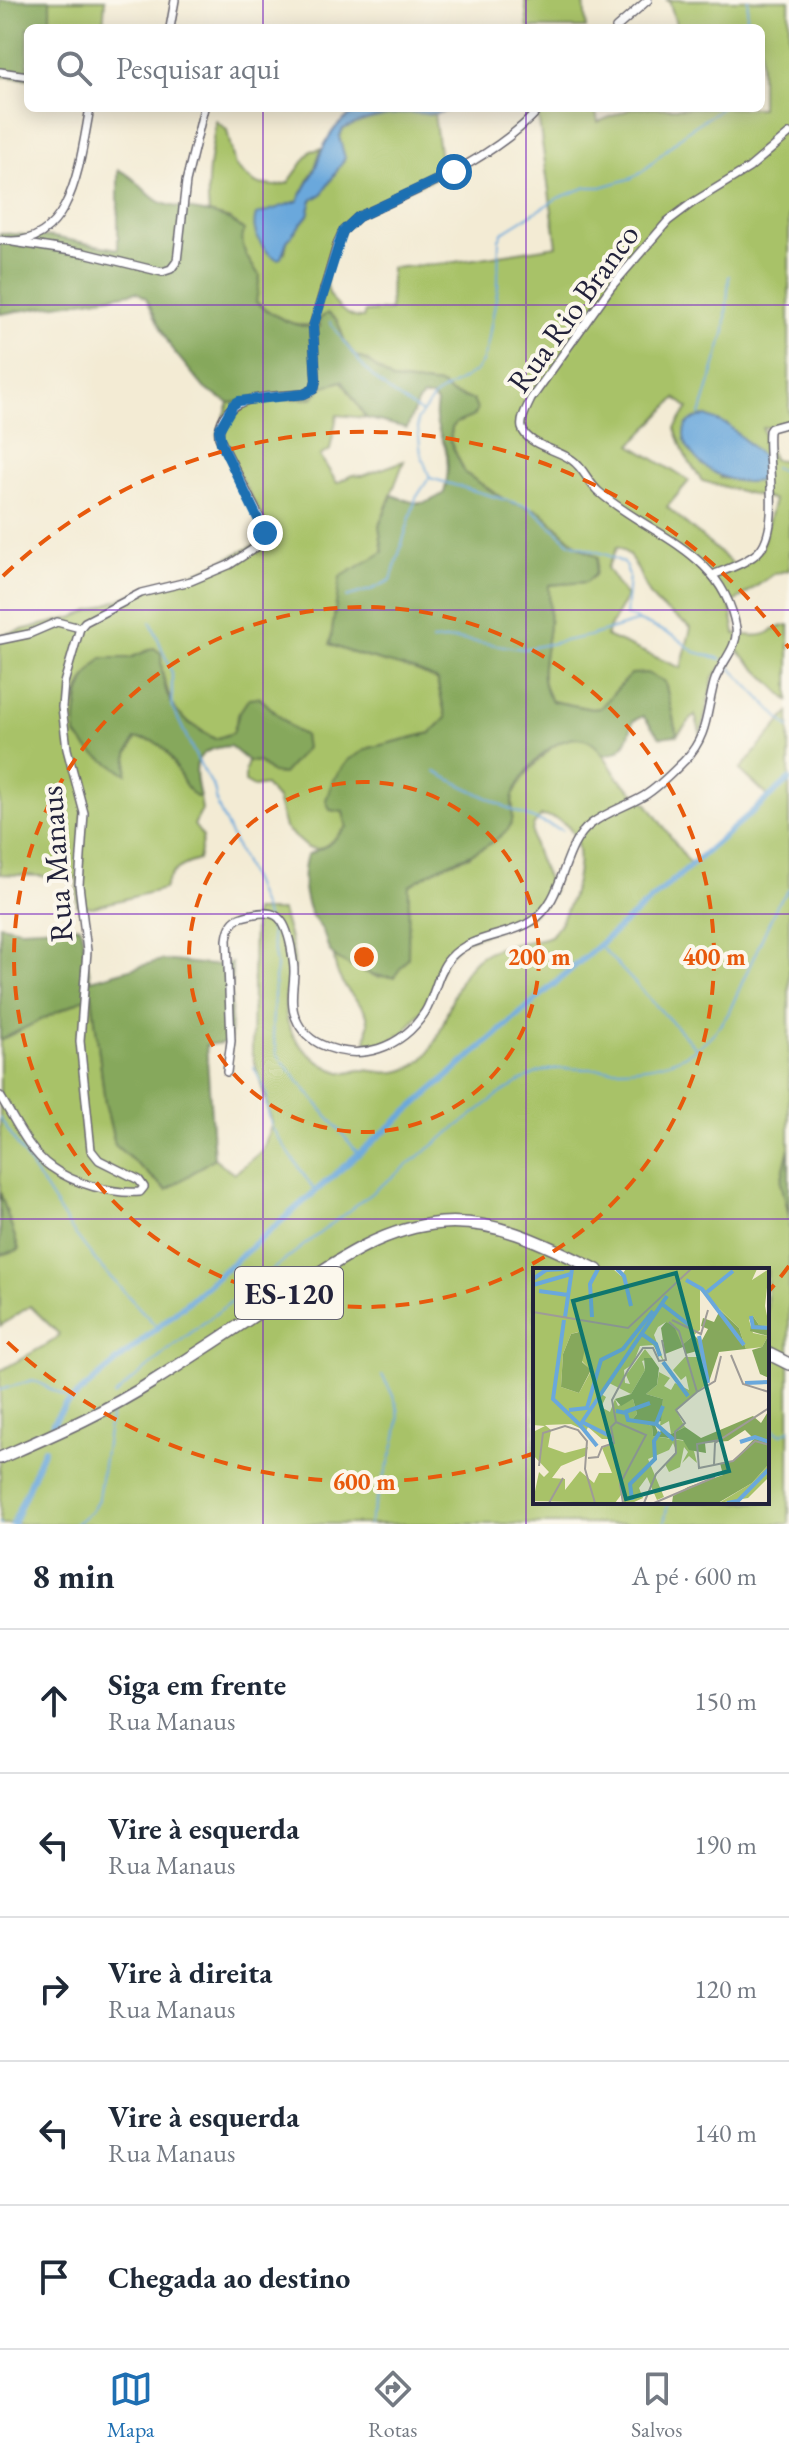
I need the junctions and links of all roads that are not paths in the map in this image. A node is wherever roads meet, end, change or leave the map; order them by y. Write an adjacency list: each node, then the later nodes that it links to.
1 (175, 0): 3 (street)
2 (648, 0): 4 (street)
3 (171, 24)
4 (621, 24)
5 (0, 72): 6 (street)
6 (24, 75)
7 (89, 112): 12 (street)
8 (203, 112): 12 (street)
9 (536, 112): 15 (street)
10 (789, 134): 14 (street, Rua Rio Branco)
11 (0, 240): 12 (street)
12 (13, 242)
13 (789, 423): 14 (street)
14 (715, 574): 17 (street)
15 (80, 628): 16 (street); 18 (street, Rua Manaus)
16 (0, 640)
17 (227, 1072)
18 (0, 1096)
19 (593, 1268): 22 (main road, ES-120)
20 (769, 1354): 21 (main road)
21 (789, 1364)
22 (0, 1458)

